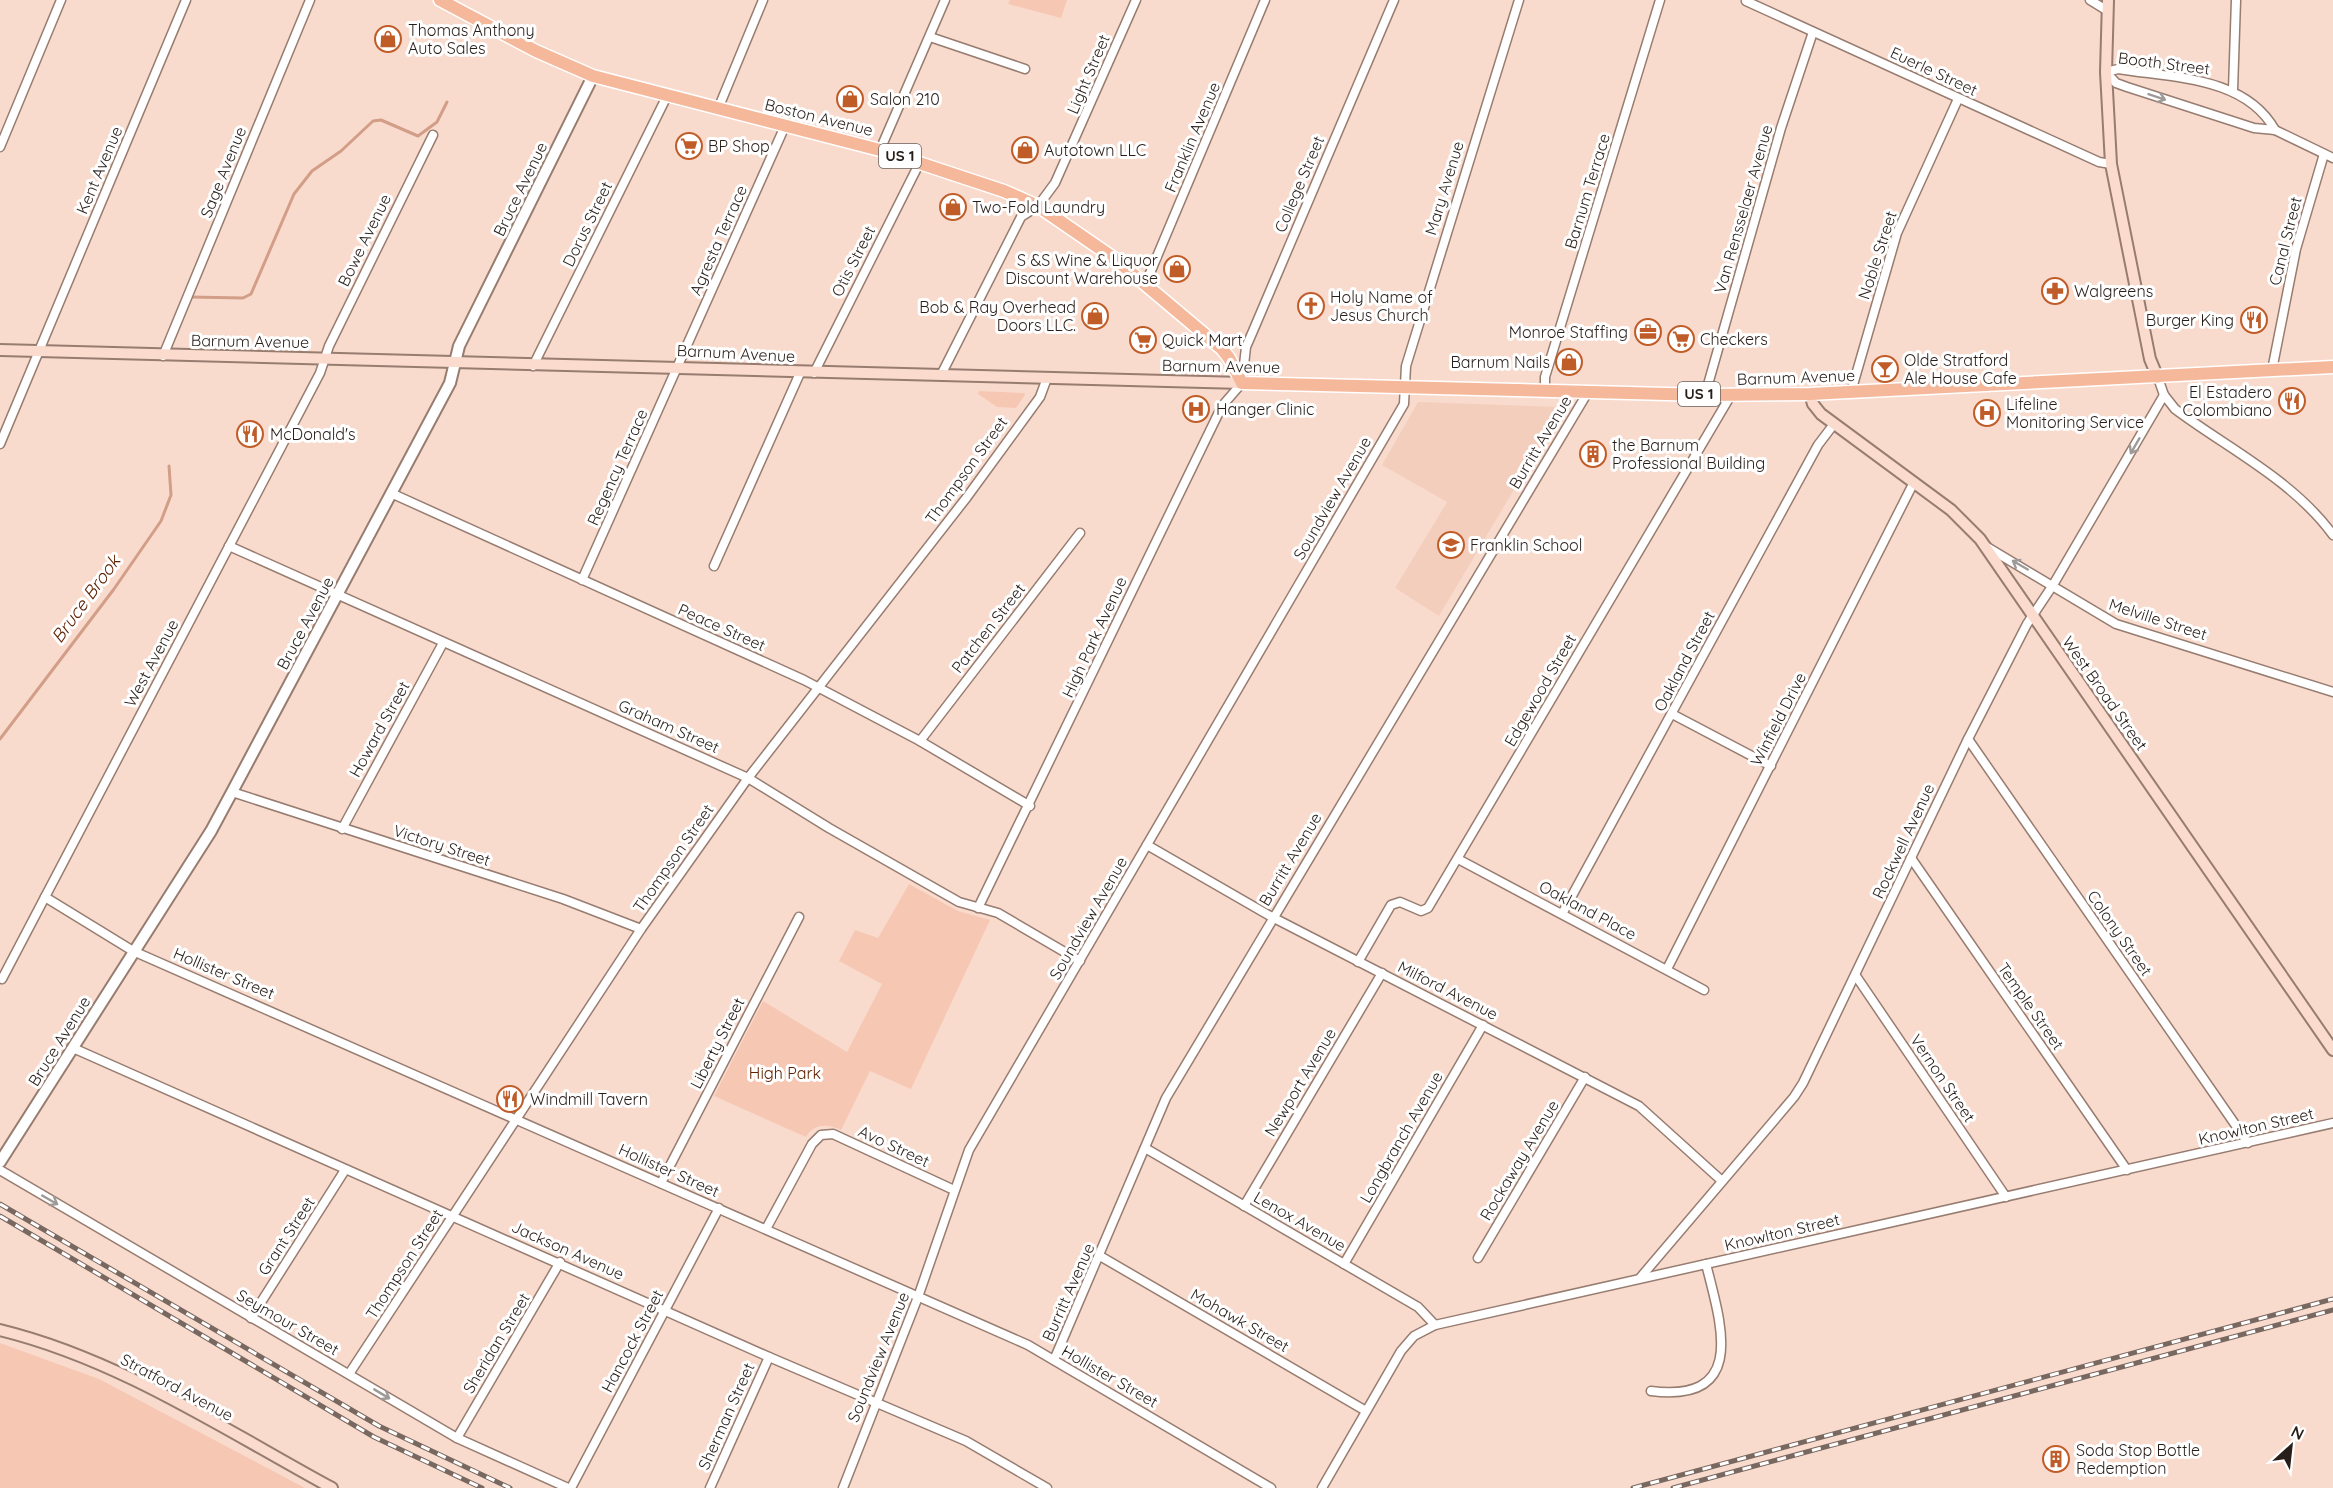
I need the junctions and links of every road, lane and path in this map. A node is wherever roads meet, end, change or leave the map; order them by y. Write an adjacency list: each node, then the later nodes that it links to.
1 (61, 0): 28 (street)
2 (186, 0): 37 (street, Kent Avenue)
3 (310, 0): 38 (street, Sage Avenue)
4 (440, 0): 20 (main road, Boston Avenue / US 1)
5 (763, 0): 24 (street)
6 (945, 0): 17 (street)
7 (1136, 0): 34 (street, Light Street)
8 (1265, 0): 35 (street, Franklin Avenue)
9 (1394, 0): 50 (street, College Street)
10 (1519, 0): 51 (street, Mary Avenue)
11 (1660, 0): 52 (street, Barnum Terrace)
12 (2090, 0): 15 (street)
13 (2236, 0): 21 (street)
14 (1746, 1): 16 (street, Euerle Street)
15 (2108, 5): 19 (main road)
16 (1813, 32): 23 (street, Euerle Street); 56 (street, Van Rensselaer Avenue)
17 (930, 37): 18 (street); 29 (street)
18 (1025, 69)
19 (2106, 72): 21 (street, Booth Street); 26 (street, Booth Street, one-way to 26); 33 (main road)
20 (593, 76): 22 (main road, Boston Avenue / US 1); 40 (street, Bruce Avenue)
21 (2233, 90): 26 (street, Booth Street)
22 (667, 96): 24 (main road, Boston Avenue / US 1); 41 (street, Dorus Street)
23 (1958, 99): 33 (street, Euerle Street); 54 (street, Noble Street)
24 (718, 109): 25 (main road, Boston Avenue / US 1)
25 (785, 126): 29 (main road, Boston Avenue / US 1); 42 (street, Agresta Terrace)
26 (2275, 130): 30 (street, Booth Street)
27 (433, 135): 39 (street, Bowe Avenue)
28 (0, 147)
29 (880, 150): 32 (main road, Boston Avenue / US 1)
30 (2324, 154): 31 (street, Booth Street); 44 (street, Canal Street)
31 (2333, 158)
32 (920, 162): 34 (main road, Boston Avenue / US 1); 46 (street, Otis Street)
33 (2111, 164): 49 (main road)
34 (1038, 206): 35 (main road, Boston Avenue / US 1); 47 (street, Light Street)
35 (1145, 285): 50 (main road, Boston Avenue / US 1)
36 (0, 350): 37 (main road, Barnum Avenue)
37 (40, 351): 38 (main road, Barnum Avenue); 60 (street, Kent Avenue)
38 (163, 356): 39 (main road, Barnum Avenue)
39 (324, 360): 40 (main road, Barnum Avenue); 65 (street, West Avenue)
40 (454, 364): 41 (main road, Barnum Avenue); 62 (street, Bruce Avenue)
41 (533, 366): 42 (main road, Barnum Avenue)
42 (678, 367): 45 (main road, Barnum Avenue); 68 (street, Regency Terrace)
43 (2333, 367): 44 (main road, Barnum Avenue / US 1)
44 (2272, 370): 49 (main road, Barnum Avenue / US 1)
45 (800, 373): 46 (main road, Barnum Avenue); 67 (street)
46 (813, 373): 47 (main road, Barnum Avenue)
47 (940, 375): 48 (main road, Barnum Avenue)
48 (1047, 378): 50 (main road, Barnum Avenue); 73 (street, Thompson Street)
49 (2158, 378): 54 (main road, Barnum Avenue / US 1); 58 (street)
50 (1242, 383): 51 (main road, Barnum Avenue / US 1); 81 (street, High Park Avenue)
51 (1404, 387): 52 (main road, Barnum Avenue / US 1); 83 (street, Soundview Avenue)
52 (1545, 390): 53 (main road, Barnum Avenue / US 1)
53 (1588, 392): 56 (main road, Barnum Avenue / US 1); 90 (street, Burritt Avenue)
54 (1851, 392): 55 (main road, Barnum Avenue / US 1)
55 (1810, 394): 57 (main road, Barnum Avenue / US 1); 59 (main road, West Broad Street)
56 (1705, 395): 57 (main road, Barnum Avenue / US 1)
57 (1731, 395): 85 (street, Edgewood Street)
58 (2164, 395): 64 (street); 69 (street, Rockwell Avenue, one-way to 69)
59 (1834, 424): 61 (main road, West Broad Street); 75 (street, Oakland Street)
60 (0, 444)
61 (1914, 482): 66 (main road, West Broad Street); 78 (street, Winfield Drive)
62 (393, 494): 68 (street, Peace Street); 70 (street, Bruce Avenue)
63 (1080, 533): 77 (street, Patchen Street)
64 (2333, 535)
65 (230, 546): 70 (street, Graham Street); 86 (street, West Avenue)
66 (1986, 546): 69 (street, Melville Street, one-way to 66); 71 (main road, West Broad Street)
67 (714, 566)
68 (582, 580): 73 (street, Peace Street)
69 (2054, 585): 71 (street, Rockwell Avenue); 74 (street, Melville Street)
70 (337, 595): 72 (street, Graham Street); 80 (street, Bruce Avenue)
71 (2033, 614): 76 (street, Rockwell Avenue); 102 (main road, West Broad Street)
72 (443, 643): 79 (street, Graham Street); 82 (street, Howard Street)
73 (818, 687): 77 (street, Peace Street); 79 (street, Thompson Street)
74 (2333, 692)
75 (1672, 714): 78 (street); 88 (street, Oakland Street)
76 (1968, 739): 84 (street, Rockwell Avenue); 106 (street, Colony Street)
77 (920, 741): 81 (street, Peace Street)
78 (1771, 766): 95 (street, Winfield Drive)
79 (748, 778): 87 (street, Graham Street); 91 (street, Thompson Street)
80 (232, 792): 82 (street, Victory Street); 92 (street, Bruce Avenue)
81 (1030, 806): 87 (street, High Park Avenue)
82 (342, 829): 91 (street, Victory Street)
83 (1148, 845): 90 (street, Milford Avenue); 93 (street, Soundview Avenue)
84 (1911, 858): 97 (street, Rockwell Avenue); 111 (street, Temple Street)
85 (1458, 859): 88 (street, Oakland Place); 94 (street, Edgewood Street)
86 (45, 897): 92 (street, Hollister Street); 98 (street, West Avenue)
87 (978, 908): 93 (street, Graham Street)
88 (1562, 914): 95 (street, Oakland Place)
89 (799, 917): 113 (street, Liberty Street)
90 (1272, 917): 94 (street, Milford Avenue); 107 (street, Burritt Avenue)
91 (641, 928): 104 (street, Thompson Street)
92 (133, 951): 101 (street, Bruce Avenue); 104 (street, Hollister Street)
93 (1080, 961): 114 (street, Soundview Avenue)
94 (1358, 962): 96 (street, Milford Avenue)
95 (1667, 969): 99 (street, Oakland Place)
96 (1382, 973): 100 (street, Milford Avenue); 116 (street, Newport Avenue)
97 (1856, 976): 112 (street, Rockwell Avenue); 115 (street, Vernon Street)
98 (2, 979)
99 (1704, 990)
100 (1484, 1025): 103 (street, Milford Avenue); 123 (street, Longbranch Avenue)
101 (73, 1048): 108 (street, Bruce Avenue); 110 (street, Jackson Avenue)
102 (2333, 1050)
103 (1585, 1077): 112 (street, Milford Avenue); 121 (street, Rockaway Avenue)
104 (517, 1120): 113 (street, Hollister Street); 118 (street, Thompson Street)
105 (2333, 1124): 106 (street, Knowlton Street)
106 (2248, 1143): 111 (street, Knowlton Street)
107 (1145, 1148): 116 (street, Lenox Avenue); 120 (street, Burritt Avenue)
108 (0, 1162)
109 (0, 1170): 128 (street, Seymour Street, one-way to 128)
110 (345, 1170): 118 (street, Jackson Avenue); 128 (street, Grant Street)
111 (2127, 1170): 115 (street, Knowlton Street)
112 (1722, 1181): 125 (street, Rockwell Avenue)
113 (661, 1183): 117 (street, Hollister Street)
114 (954, 1190): 119 (street, Avo Street); 126 (street, Soundview Avenue)
115 (2006, 1197): 124 (street, Knowlton Street)
116 (1244, 1206): 123 (street, Lenox Avenue)
117 (719, 1208): 119 (street, Hollister Street); 127 (street, Hancock Street)
118 (453, 1217): 122 (street, Jackson Avenue); 133 (street, Thompson Street)
119 (766, 1229): 126 (street, Hollister Street)
120 (1100, 1256): 132 (street, Burritt Avenue); 136 (street, Mohawk Street)
121 (1478, 1258)
122 (560, 1262): 127 (street, Jackson Avenue); 137 (street, Sheridan Street)
123 (1344, 1264): 129 (street, Lenox Avenue)
124 (1706, 1264): 125 (street, Knowlton Street); 134 (street)
125 (1639, 1278): 129 (street, Knowlton Street)
126 (918, 1297): 132 (street, Hollister Street); 135 (street, Soundview Avenue)
127 (666, 1310): 131 (street, Jackson Avenue); 139 (street, Hancock Street)
128 (251, 1318): 133 (street, Seymour Street)
129 (1435, 1325): 136 (street, Knowlton Street)
130 (0, 1330): 138 (main road, Stratford Avenue)
131 (769, 1357): 135 (street, Jackson Avenue); 140 (street, Sherman Street)
132 (1054, 1360): 143 (street, Hollister Street)
133 (349, 1374): 137 (street, Seymour Street, one-way to 137)
134 (1651, 1391)
135 (875, 1403): 141 (street, Soundview Avenue); 142 (street, Jackson Avenue)
136 (1366, 1411): 144 (street, Knowlton Street)
137 (457, 1438): 139 (street, Seymour Street)
138 (332, 1488)
139 (569, 1488)
140 (710, 1488)
141 (843, 1488)
142 (1047, 1488)
143 (1271, 1488)
144 (1322, 1488)

